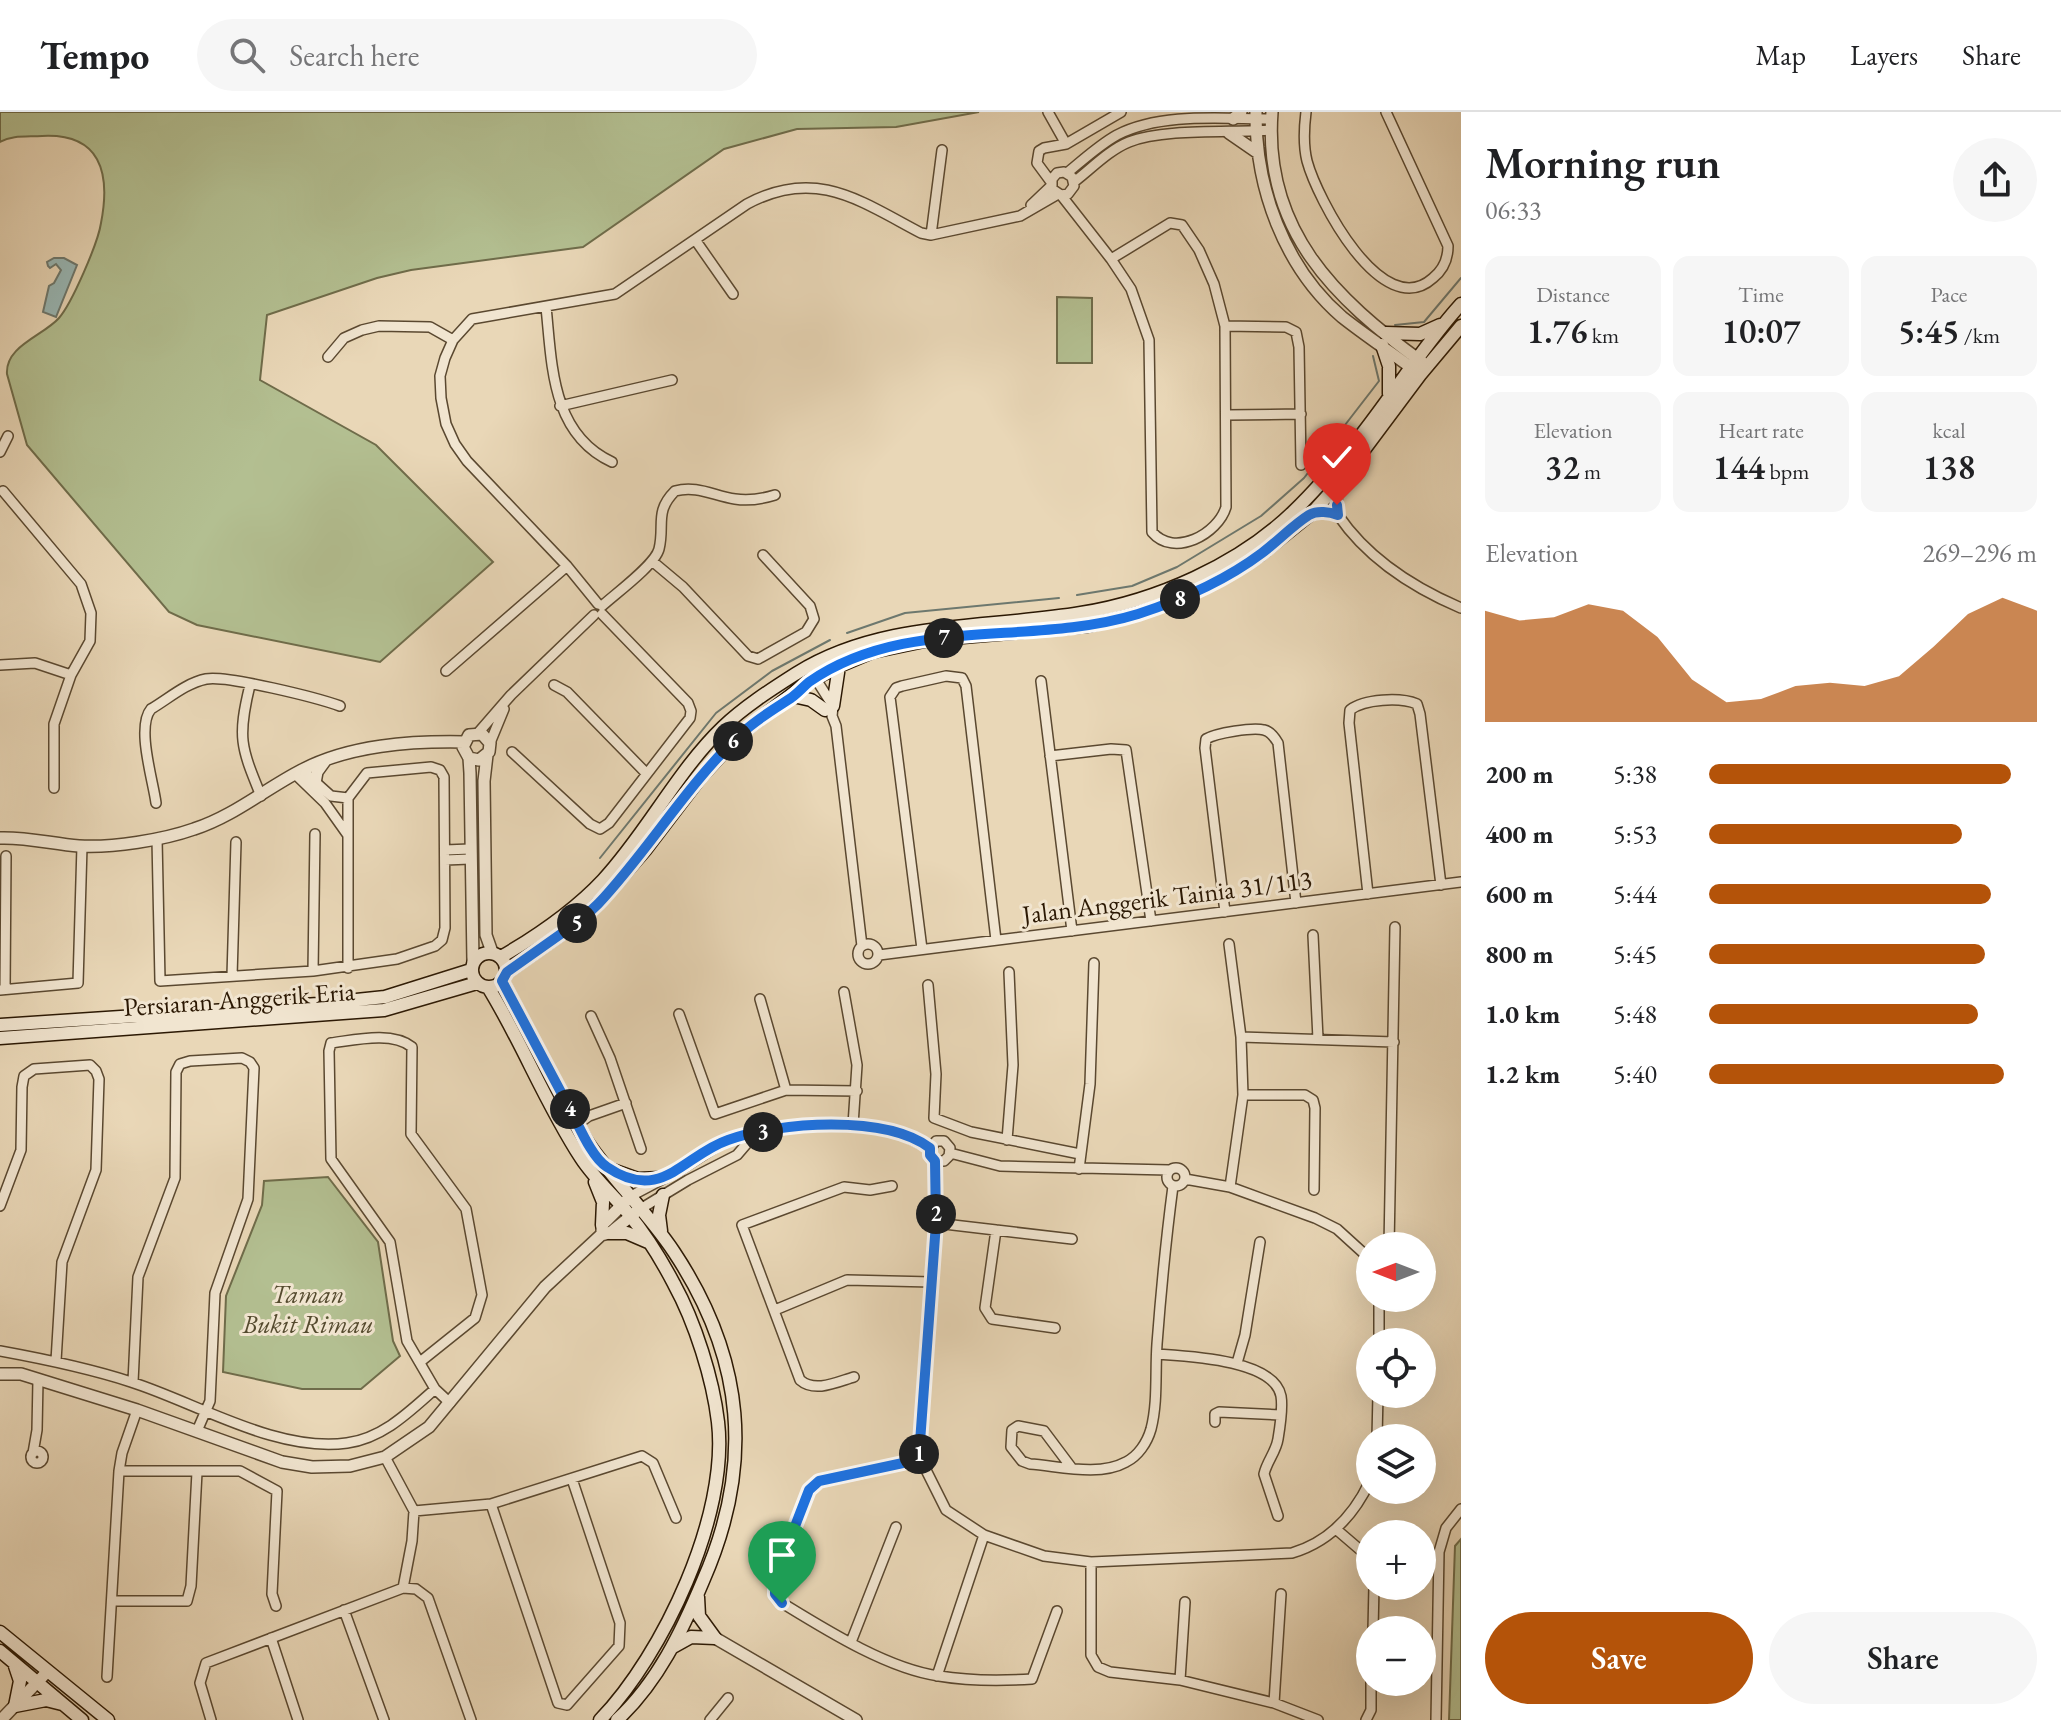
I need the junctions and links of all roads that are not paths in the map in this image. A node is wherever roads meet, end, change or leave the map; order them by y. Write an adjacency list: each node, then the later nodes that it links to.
1 (1048, 112): 9 (street)
2 (1121, 112): 9 (street)
3 (1306, 112): 4 (street)
4 (1386, 112)
5 (1237, 115): 7 (street); 12 (street)
6 (1271, 120): 7 (street); 24 (street)
7 (1256, 121): 8 (street); 11 (street)
8 (1229, 133): 11 (street); 13 (street)
9 (1066, 144): 14 (street)
10 (942, 150): 15 (street)
11 (1258, 153): 24 (street)
12 (1067, 173): 13 (street); 14 (street)
13 (1074, 182): 14 (street)
14 (1055, 189): 15 (street); 17 (street)
15 (931, 235): 16 (street)
16 (696, 241): 18 (street); 20 (street)
17 (1111, 259): 22 (street); 32 (street)
18 (733, 294)
19 (1461, 304): 21 (main road)
20 (546, 307): 25 (street); 30 (street)
21 (1444, 323): 24 (main road); 27 (main road)
22 (1225, 326): 31 (street); 32 (street)
23 (1461, 326): 27 (main road)
24 (1384, 339): 27 (street); 29 (main road)
25 (453, 340): 26 (street); 44 (street)
26 (328, 357)
27 (1419, 366): 29 (main road); 37 (main road)
28 (672, 380): 30 (street)
29 (1389, 394): 51 (main road)
30 (560, 406): 35 (street)
31 (1301, 414): 32 (street); 36 (street)
32 (1227, 415)
33 (8, 436): 34 (street)
34 (0, 452)
35 (612, 462)
36 (1301, 465)
37 (1340, 482): 40 (main road); 41 (street)
38 (3, 491): 50 (street)
39 (775, 495): 43 (street)
40 (1312, 513): 41 (street); 48 (main road)
41 (1338, 515): 45 (street)
42 (763, 555): 43 (street)
43 (652, 561): 46 (street)
44 (567, 566): 46 (street); 49 (street)
45 (1461, 608)
46 (599, 610): 55 (street); 66 (street)
47 (0, 665): 50 (street)
48 (839, 666): 51 (main road); 58 (main road)
49 (446, 671)
50 (71, 675): 68 (street)
51 (808, 675): 56 (main road); 58 (street); 96 (main road)
52 (1041, 681): 63 (street)
53 (250, 685): 57 (street); 69 (street); 71 (street)
54 (554, 685): 66 (street)
55 (511, 695): 59 (street); 60 (street)
56 (793, 696): 58 (main road); 104 (main road)
57 (340, 706)
58 (830, 711): 94 (street)
59 (478, 733): 60 (street); 61 (street)
60 (488, 749): 61 (street); 96 (street)
61 (466, 751): 64 (street); 80 (street)
62 (512, 752): 66 (street)
63 (1050, 756): 88 (street); 90 (street)
64 (325, 760): 65 (street); 67 (street)
65 (298, 772): 67 (street); 69 (street); 74 (street)
66 (646, 773)
67 (315, 783): 70 (street)
68 (54, 788)
69 (261, 796): 77 (street)
70 (348, 798): 74 (street); 81 (street)
71 (156, 803)
72 (0, 828): 75 (street)
73 (315, 834): 100 (street)
74 (347, 834): 99 (street)
75 (15, 837): 76 (street); 79 (street)
76 (0, 838)
77 (157, 839): 79 (street); 102 (street)
78 (236, 842): 102 (street)
79 (82, 846): 106 (street)
80 (470, 854): 81 (street); 103 (street)
81 (445, 855): 99 (street)
82 (6, 856): 106 (street)
83 (1461, 882): 84 (street, Jalan Anggerik Tainia 31/113)
84 (1441, 885): 85 (street, Jalan Anggerik Tainia 31/113); 85 (street)
85 (1368, 894): 86 (street, Jalan Anggerik Tainia 31/113)
86 (1296, 903): 87 (street, Jalan Anggerik Tainia 31/113); 87 (street)
87 (1225, 912): 88 (street, Jalan Anggerik Tainia 31/113)
88 (1151, 921): 90 (street, Jalan Anggerik Tainia 31/113)
89 (1395, 927): 115 (street)
90 (1072, 931): 92 (street, Jalan Anggerik Tainia 31/113)
91 (1313, 935): 114 (street)
92 (996, 940): 95 (street, Jalan Anggerik Tainia 31/113); 95 (street)
93 (1229, 944): 112 (street)
94 (862, 946): 97 (street); 97 (street)
95 (922, 949): 97 (street, Jalan Anggerik Tainia 31/113)
96 (497, 955): 103 (main road); 104 (main road)
97 (879, 955)
98 (1094, 963): 128 (street)
99 (348, 968): 100 (street)
100 (313, 971): 102 (street)
101 (1009, 972): 123 (street)
102 (232, 976)
103 (477, 976): 104 (main road); 111 (main road, Persiaran Anggerik Eria); 113 (main road, Persiaran Anggerik Eria); 134 (main road)
104 (504, 976): 120 (main road)
105 (928, 985): 123 (street)
106 (2, 990)
107 (844, 992): 117 (street)
108 (760, 999): 116 (street)
109 (679, 1014): 116 (street)
110 (591, 1016): 119 (street)
111 (0, 1025)
112 (1241, 1037): 114 (street); 118 (street)
113 (0, 1038)
114 (1318, 1039): 115 (street)
115 (1394, 1042): 149 (street)
116 (786, 1090): 117 (street)
117 (857, 1091): 121 (street)
118 (1243, 1095): 139 (street); 140 (street)
119 (626, 1103): 120 (street); 125 (street)
120 (578, 1124): 130 (main road)
121 (853, 1125): 122 (street); 124 (street)
122 (755, 1134): 126 (street); 131 (street)
123 (1007, 1140): 128 (street)
124 (930, 1148): 127 (street); 129 (street)
125 (641, 1149)
126 (708, 1151): 131 (street); 135 (street)
127 (950, 1153): 129 (street); 132 (street)
128 (1080, 1154): 132 (street)
129 (935, 1161): 146 (street)
130 (604, 1166): 135 (main road); 142 (main road)
131 (717, 1166): 141 (street)
132 (1079, 1169): 133 (street)
133 (1169, 1170): 136 (street); 138 (street)
134 (591, 1173): 142 (main road); 148 (main road)
135 (661, 1178): 142 (street)
136 (1185, 1179): 138 (street); 139 (street)
137 (892, 1186): 156 (street)
138 (1173, 1186): 159 (street)
139 (1230, 1187): 154 (street)
140 (1314, 1190)
141 (663, 1195): 144 (street); 150 (main road)
142 (627, 1201): 144 (main road); 145 (main road); 148 (street)
143 (0, 1206): 160 (street)
144 (642, 1208): 145 (street); 150 (main road)
145 (631, 1216): 148 (street); 153 (main road)
146 (936, 1223): 147 (street); 155 (street)
147 (996, 1230): 151 (street); 157 (street)
148 (605, 1231): 153 (main road); 168 (street)
149 (1389, 1232)
150 (663, 1237): 193 (main road)
151 (1072, 1239)
152 (1260, 1242): 162 (street)
153 (651, 1243): 201 (main road)
154 (1356, 1246)
155 (932, 1282): 156 (street); 175 (street)
156 (775, 1310): 164 (street)
157 (1055, 1328)
158 (0, 1351): 160 (street)
159 (1157, 1354): 162 (street); 177 (street)
160 (56, 1361): 166 (street)
161 (420, 1362): 161 (street); 167 (street)
162 (1237, 1363): 171 (street)
163 (0, 1374): 165 (street)
164 (854, 1377)
165 (38, 1380): 169 (street); 174 (street)
166 (133, 1382): 170 (street); 170 (street)
167 (435, 1389): 168 (street); 170 (street)
168 (450, 1403): 176 (street)
169 (137, 1410): 173 (street); 178 (street)
170 (206, 1412): 173 (street)
171 (1280, 1415): 172 (street); 185 (street)
172 (1215, 1422)
173 (197, 1431): 176 (street)
174 (37, 1453)
175 (919, 1456): 189 (street); 205 (street)
176 (385, 1457): 184 (street)
177 (1071, 1467): 177 (street)
178 (119, 1471): 179 (street); 195 (street)
179 (197, 1472): 195 (street); 197 (street)
180 (572, 1479): 182 (street); 182 (street); 186 (street)
181 (1356, 1502): 188 (street)
182 (491, 1504): 184 (street)
183 (1461, 1509): 231 (street)
184 (414, 1511): 192 (street)
185 (1278, 1516)
186 (676, 1518)
187 (896, 1527): 205 (street)
188 (1337, 1530): 190 (street); 191 (street)
189 (984, 1535): 191 (street); 209 (street)
190 (1356, 1546)
191 (1091, 1562): 212 (street)
192 (403, 1588): 198 (street); 224 (street)
193 (699, 1590): 200 (main road); 204 (main road)
194 (1281, 1594): 215 (street)
195 (113, 1601): 211 (street)
196 (1185, 1602): 212 (street)
197 (276, 1606)
198 (344, 1610): 203 (street); 223 (street)
199 (1057, 1611): 209 (street)
200 (685, 1623): 201 (main road); 204 (main road); 206 (main road)
201 (667, 1627): 225 (main road)
202 (0, 1632): 210 (main road)
203 (271, 1638): 221 (street); 222 (street)
204 (715, 1638): 206 (main road); 228 (street)
205 (851, 1642): 209 (street)
206 (673, 1648): 226 (main road)
207 (0, 1651): 208 (main road)
208 (14, 1663): 210 (main road); 216 (main road)
209 (937, 1676)
210 (42, 1677): 216 (street); 217 (main road); 220 (main road)
211 (107, 1677)
212 (1180, 1680): 215 (street)
213 (1371, 1696): 230 (street)
214 (728, 1698): 227 (street)
215 (1274, 1703): 229 (street)
216 (15, 1706): 217 (main road); 218 (street)
217 (65, 1706): 219 (main road)
218 (1, 1720)
219 (82, 1720)
220 (108, 1720)
221 (211, 1720)
222 (298, 1720)
223 (384, 1720)
224 (471, 1720)
225 (600, 1720)
226 (617, 1720)
227 (710, 1720)
228 (856, 1720)
229 (1318, 1720)
230 (1366, 1720)
231 (1436, 1720)

